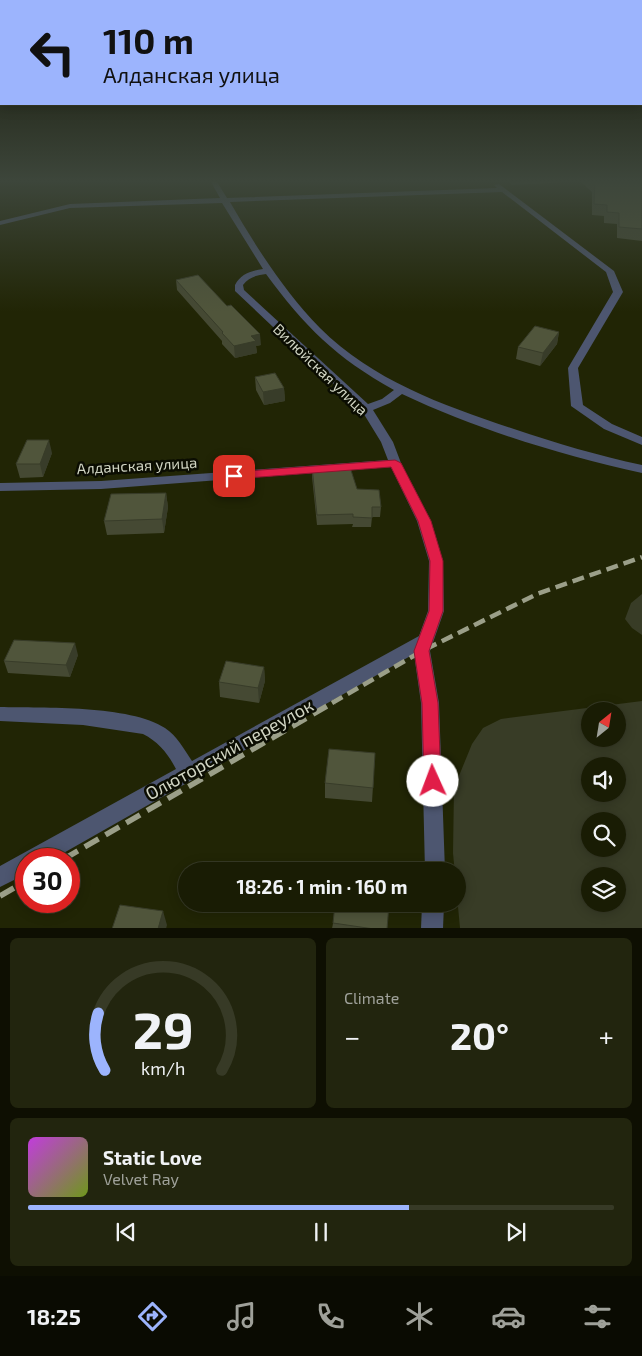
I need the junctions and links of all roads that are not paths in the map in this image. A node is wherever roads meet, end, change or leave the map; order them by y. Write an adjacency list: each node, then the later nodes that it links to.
1 (239, 225): 3 (street)
2 (550, 225): 6 (street)
3 (266, 271): 4 (street); 5 (street, Вилюйская улица)
4 (402, 389): 5 (street); 8 (street)
5 (366, 409): 7 (street, Вилюйская улица)
6 (642, 441)
7 (395, 463): 9 (street, Алданская улица); 10 (street, Вилюйская улица)
8 (642, 469)
9 (0, 487)
10 (426, 640): 12 (street, Олюторский переулок); 14 (street, Вилюйская улица)
11 (0, 714): 12 (street)
12 (188, 772): 13 (street, Олюторский переулок)
13 (53, 848)
14 (435, 862)
15 (15, 869): 16 (street)
16 (0, 877)
17 (433, 912): 18 (street)
18 (432, 928)

